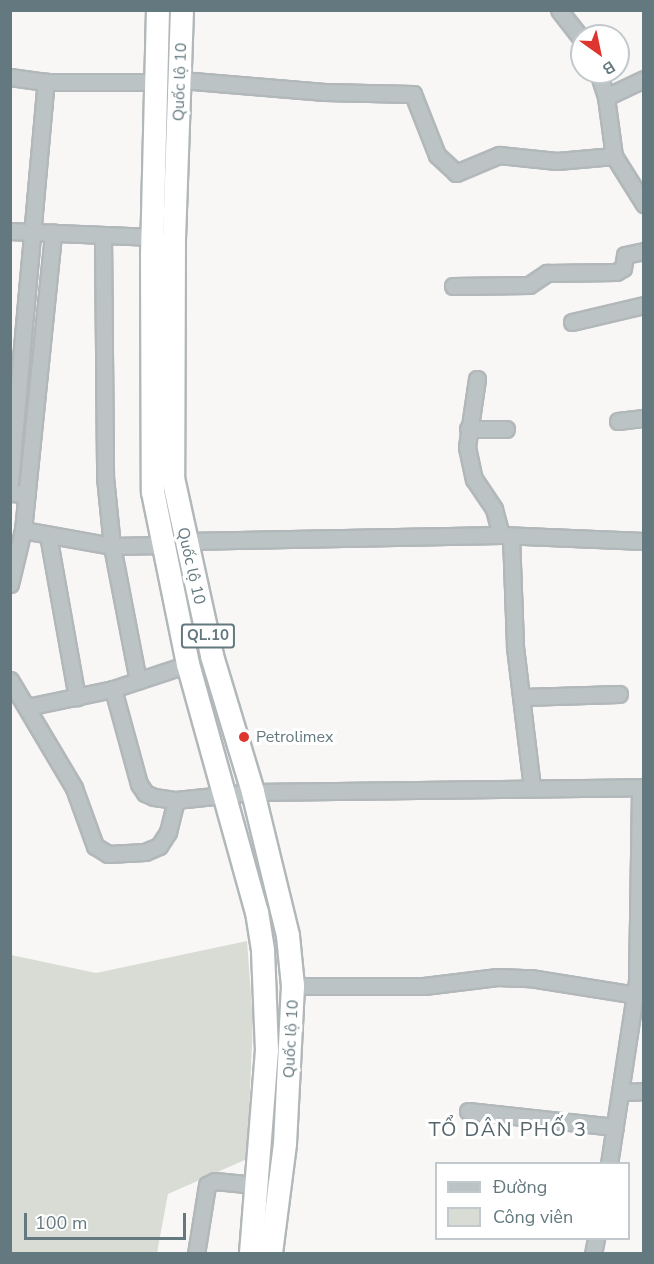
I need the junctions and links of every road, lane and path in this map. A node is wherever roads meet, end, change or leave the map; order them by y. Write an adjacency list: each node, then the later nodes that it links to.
1 (158, 10): 7 (highway, Quốc lộ 10 / QL.10)
2 (182, 10): 5 (highway, Quốc lộ 10 / QL.10)
3 (10, 77): 6 (street)
4 (644, 79): 9 (street)
5 (181, 80): 10 (street); 30 (highway, Quốc lộ 10 / QL.10)
6 (46, 82): 7 (street); 13 (street)
7 (156, 82): 15 (highway, Quốc lộ 10 / QL.10)
8 (602, 84): 9 (street)
9 (606, 97): 10 (street)
10 (614, 156): 11 (street)
11 (644, 204)
12 (10, 231): 13 (street)
13 (42, 231): 14 (street); 23 (street)
14 (103, 236): 15 (street); 33 (street)
15 (152, 237): 32 (highway, Quốc lộ 10 / QL.10)
16 (644, 251): 17 (street)
17 (453, 286)
18 (644, 305): 19 (street)
19 (572, 322)
20 (477, 379): 24 (street)
21 (644, 418): 22 (street)
22 (618, 421)
23 (21, 429): 26 (street)
24 (468, 429): 25 (street); 28 (street)
25 (506, 429)
26 (17, 491): 27 (street)
27 (23, 530): 29 (street); 34 (street)
28 (506, 535): 30 (street); 31 (street); 42 (street)
29 (48, 536): 33 (street); 41 (street)
30 (185, 541): 46 (highway, Quốc lộ 10 / QL.10)
31 (644, 541)
32 (162, 545): 33 (street); 36 (highway, Quốc lộ 10 / QL.10)
33 (112, 546): 38 (street)
34 (12, 568): 35 (street)
35 (10, 584)
36 (188, 664): 38 (street); 47 (highway, Quốc lộ 10 / QL.10)
37 (10, 680): 43 (street)
38 (138, 681): 39 (street)
39 (113, 689): 41 (street); 48 (street)
40 (619, 694): 42 (street)
41 (78, 697): 43 (street)
42 (523, 697): 45 (street)
43 (27, 707): 48 (street)
44 (642, 787): 45 (street); 49 (street)
45 (532, 788): 46 (street)
46 (253, 792): 47 (street); 50 (highway, Quốc lộ 10 / QL.10)
47 (226, 795): 48 (street); 57 (highway, Quốc lộ 10 / QL.10)
48 (176, 800)
49 (640, 964): 51 (street)
50 (294, 986): 51 (street); 57 (highway, Quốc lộ 10 / QL.10)
51 (636, 994): 53 (street)
52 (644, 1091): 53 (street)
53 (621, 1092): 55 (street)
54 (468, 1111): 55 (street)
55 (615, 1127): 56 (street)
56 (609, 1162)
57 (269, 1186): 58 (street); 59 (highway, Quốc lộ 10 / QL.10); 60 (highway, Quốc lộ 10 / QL.10)
58 (196, 1254)
59 (250, 1254)
60 (271, 1254)

